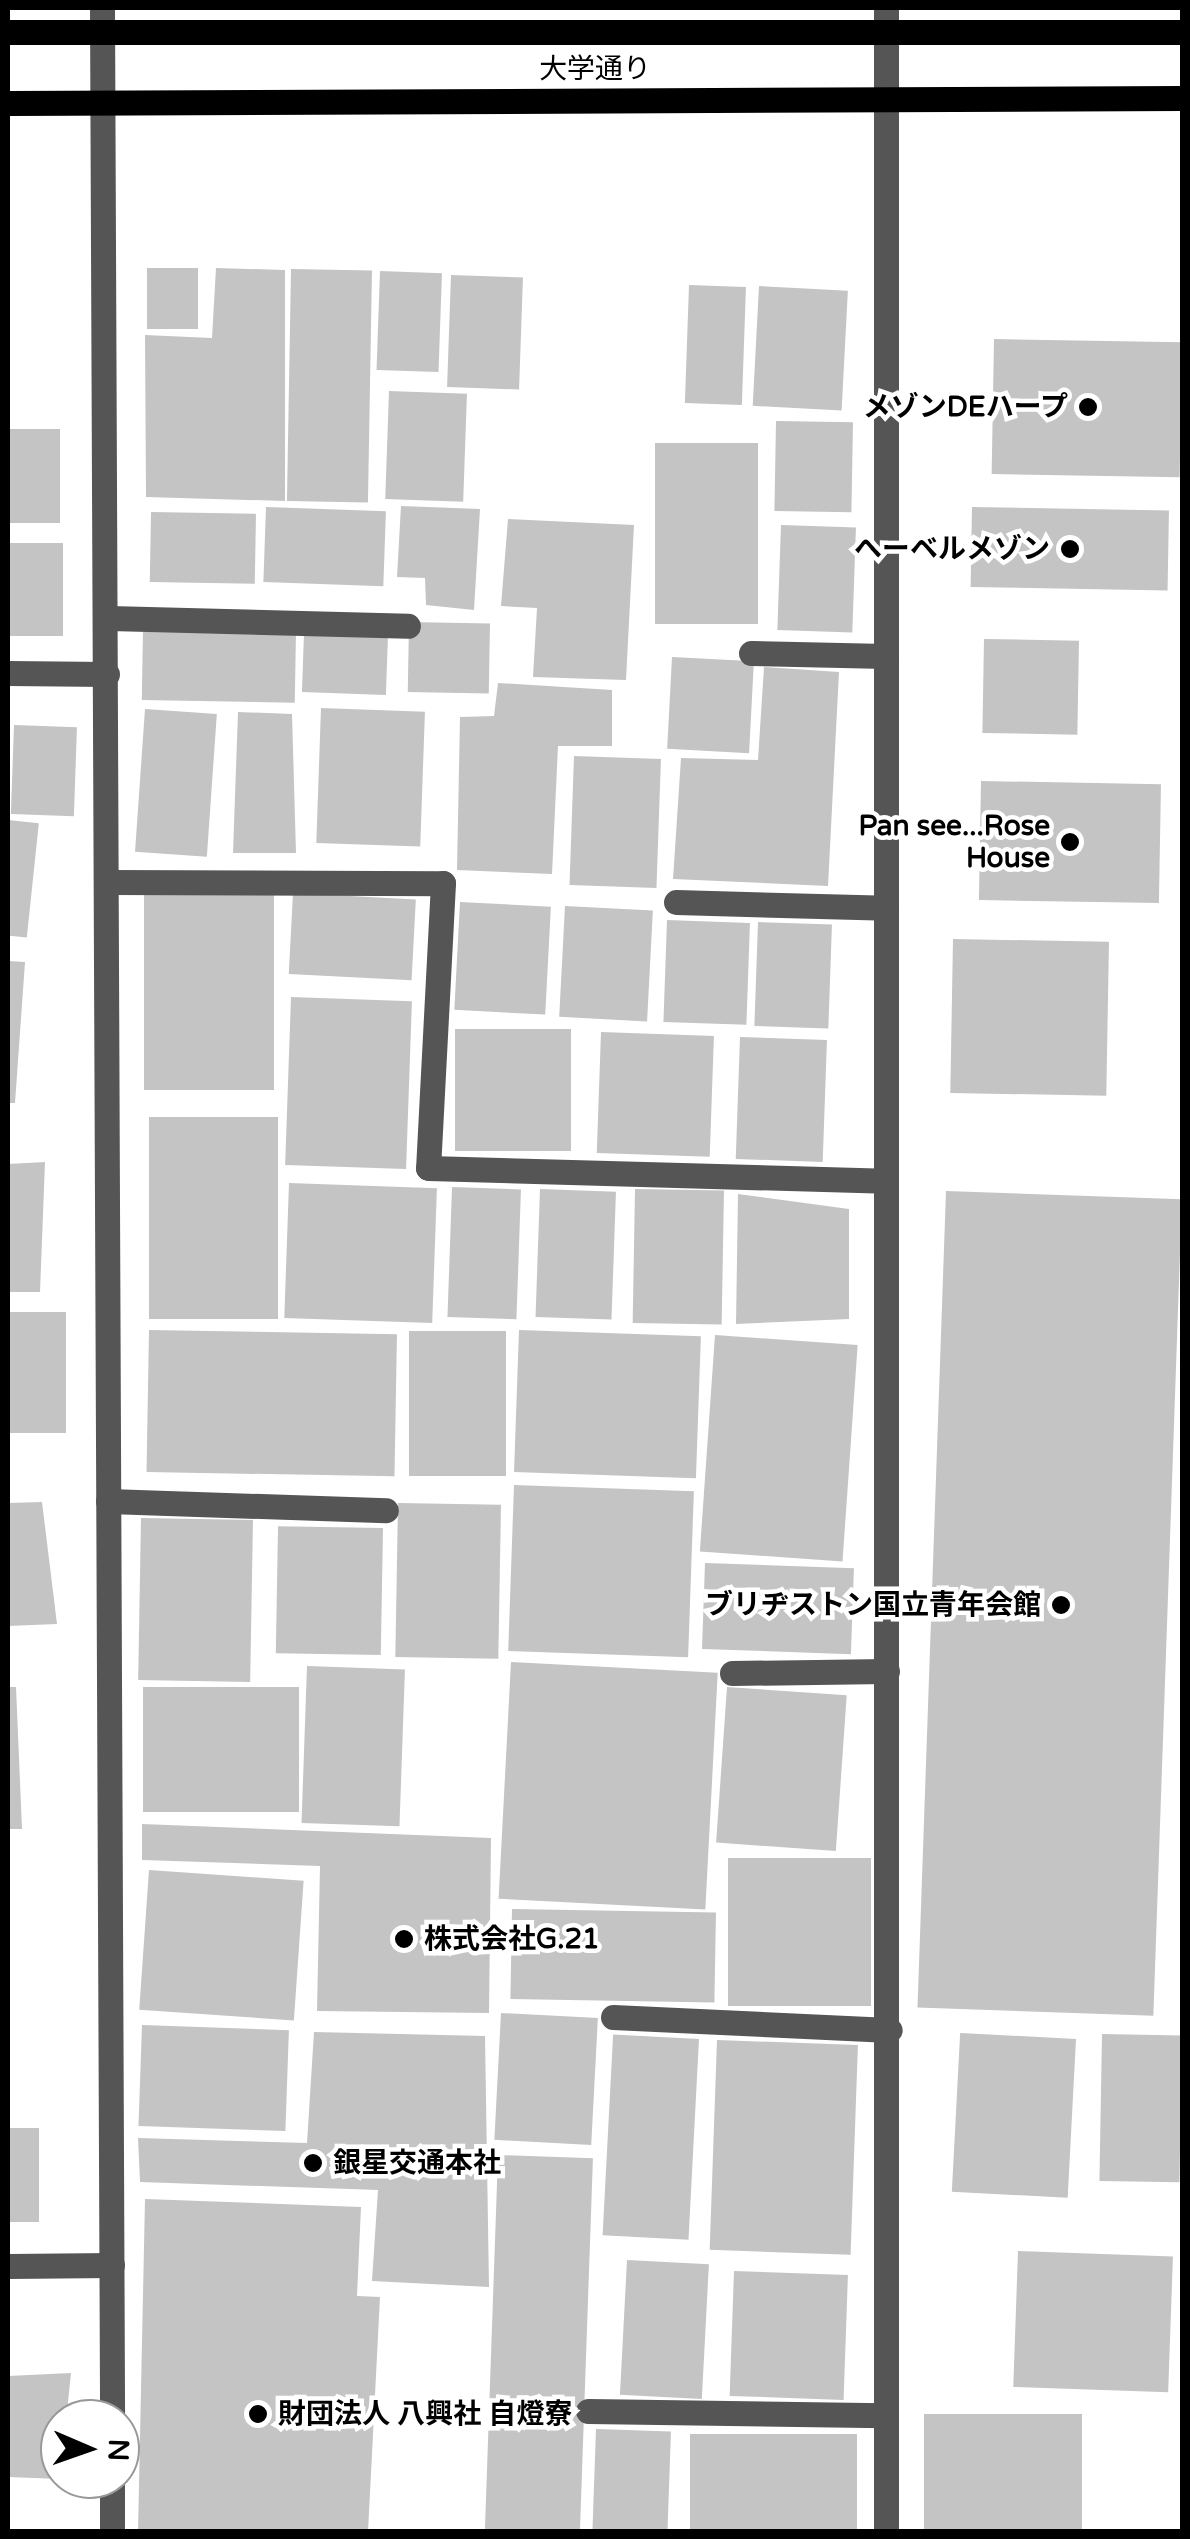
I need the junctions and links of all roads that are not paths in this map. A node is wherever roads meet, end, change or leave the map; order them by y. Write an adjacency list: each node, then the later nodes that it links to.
1 (102, 20): 2 (main road, 大学通り); 3 (main road, 大学通り); 8 (street)
2 (886, 20): 4 (main road, 大学通り); 5 (street)
3 (8, 32)
4 (1182, 32)
5 (884, 98): 6 (main road, 大学通り); 8 (main road, 大学通り); 12 (street)
6 (1182, 98)
7 (8, 102): 8 (main road, 大学通り)
8 (102, 102): 9 (street)
9 (109, 618): 10 (street); 14 (street)
10 (408, 626)
11 (751, 652): 12 (street)
12 (886, 656): 17 (street)
13 (8, 673): 14 (street)
14 (108, 674): 15 (street)
15 (109, 882): 18 (street); 19 (street)
16 (676, 902): 17 (street)
17 (886, 908): 18 (street)
18 (885, 1181): 21 (street)
19 (108, 1501): 20 (street); 25 (street)
20 (386, 1510)
21 (887, 1671): 22 (street); 24 (street)
22 (732, 1673)
23 (612, 2017): 24 (street)
24 (890, 2030): 29 (street)
25 (112, 2265): 26 (street); 27 (street)
26 (8, 2266)
27 (112, 2399)
28 (588, 2412): 29 (street)
29 (884, 2416): 32 (street)
30 (112, 2499): 31 (street)
31 (112, 2532)
32 (886, 2532)

